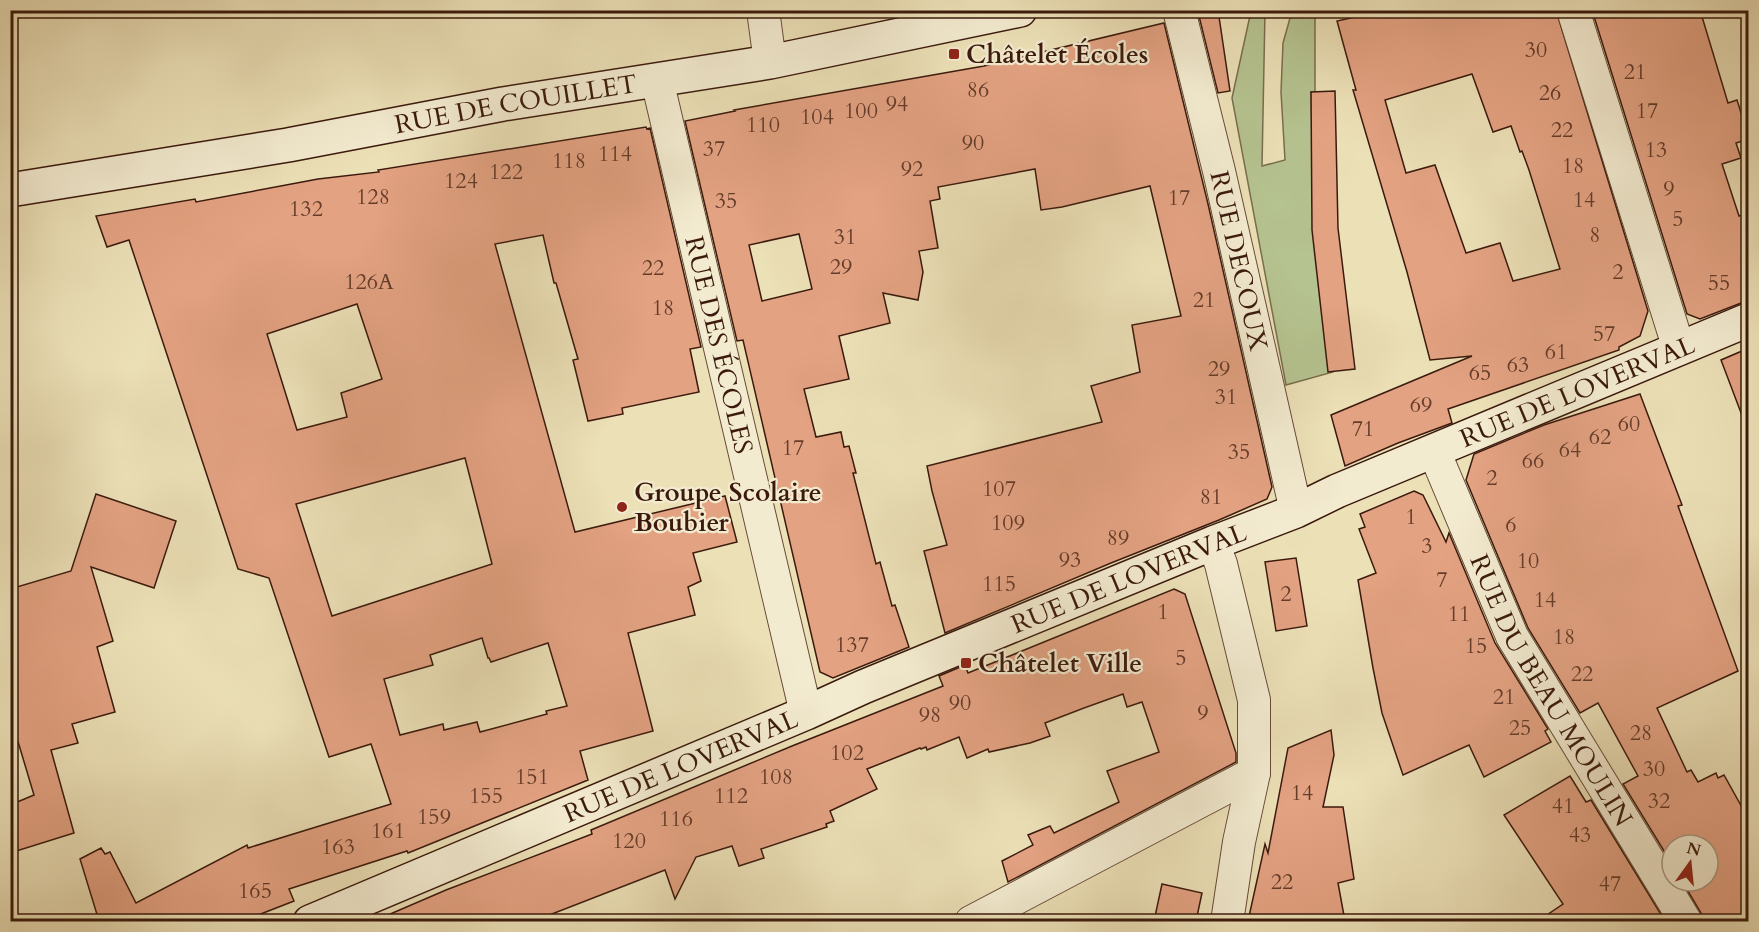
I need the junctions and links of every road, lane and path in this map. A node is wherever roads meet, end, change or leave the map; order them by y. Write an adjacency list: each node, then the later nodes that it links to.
1 (763, 10): 5 (street)
2 (1020, 10): 5 (street, RUE DE COUILLET)
3 (1179, 10): 11 (street, RUE DECOUX)
4 (1573, 10): 9 (street)
5 (770, 62): 6 (street, RUE DE COUILLET)
6 (657, 80): 7 (street, RUE DE COUILLET); 13 (street, RUE DES ÉCOLES)
7 (10, 190)
8 (1749, 320): 9 (street, RUE DE LOVERVAL)
9 (1679, 349): 10 (street, RUE DE LOVERVAL)
10 (1434, 451): 11 (street, RUE DE LOVERVAL); 18 (street, RUE DU BEAU MOULIN)
11 (1296, 512): 12 (street, RUE DE LOVERVAL)
12 (1213, 543): 13 (street, RUE DE LOVERVAL); 14 (street)
13 (806, 713): 15 (street, RUE DE LOVERVAL)
14 (1254, 773): 16 (street); 17 (street)
15 (310, 921)
16 (971, 921)
17 (1227, 921)
18 (1686, 921)

